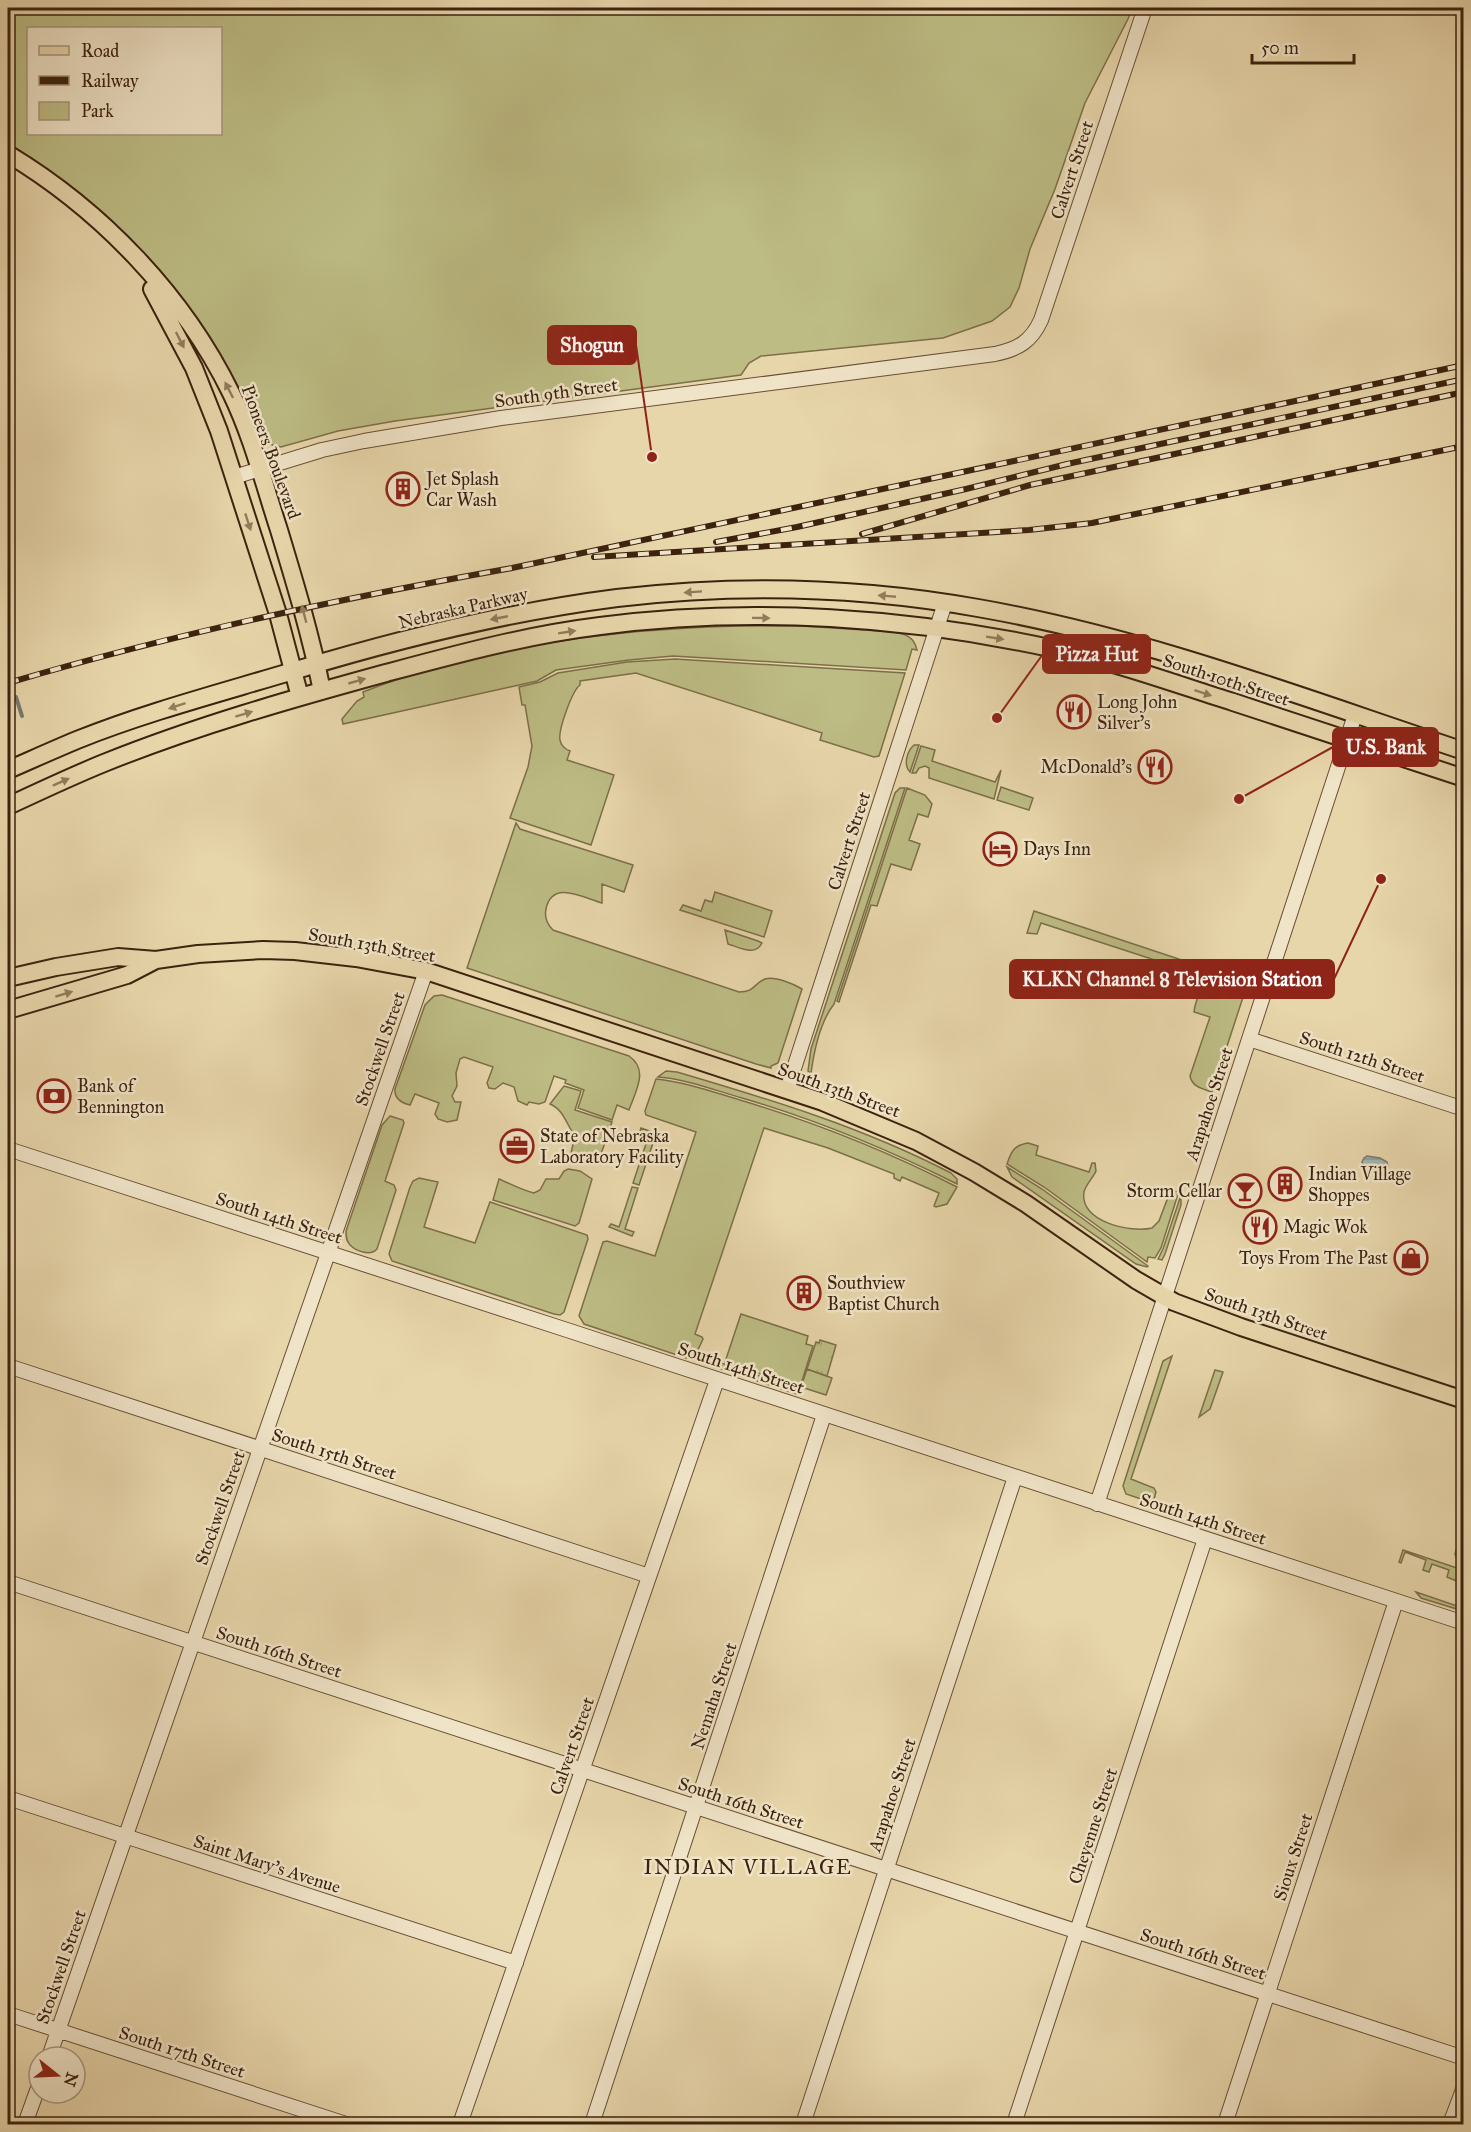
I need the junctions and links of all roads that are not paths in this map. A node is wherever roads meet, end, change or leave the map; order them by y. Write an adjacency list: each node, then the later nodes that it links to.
1 (1146, 8): 4 (street, Calvert Street)
2 (8, 154): 3 (main road, Pioneers Boulevard)
3 (130, 252): 5 (main road, Pioneers Boulevard, one-way to 3); 6 (main road, Pioneers Boulevard, one-way to 6)
4 (1028, 342): 5 (street, South 9th Street)
5 (260, 470): 6 (street, South 9th Street); 9 (main road, Pioneers Boulevard, one-way to 5)
6 (234, 477): 10 (main road, Pioneers Boulevard, one-way to 10)
7 (945, 603): 8 (street, Calvert Street); 9 (main road, Nebraska Parkway, one-way to 9); 13 (main road, South 10th Street)
8 (937, 628): 11 (main road, one-way to 8); 14 (main road, South 10th Street, one-way to 14); 24 (street, Calvert Street)
9 (317, 664): 10 (main road, Nebraska Parkway); 11 (main road, Pioneers Boulevard)
10 (293, 671): 12 (main road, Pioneers Boulevard); 16 (main road, Nebraska Parkway, one-way to 16)
11 (322, 691): 12 (main road)
12 (300, 697): 18 (main road, one-way to 12)
13 (1355, 715): 14 (street, Arapahoe Street); 15 (main road, South 10th Street)
14 (1347, 740): 17 (main road, South 10th Street); 23 (street, Arapahoe Street)
15 (1464, 751)
16 (8, 770)
17 (1464, 778)
18 (8, 806)
19 (156, 960): 20 (main road, South 13th Street); 21 (main road, South 13th Street); 22 (main road, South 13th Street, one-way to 19)
20 (426, 971): 24 (main road, South 13th Street); 27 (street, Stockwell Street)
21 (8, 978)
22 (8, 1010)
23 (1249, 1039): 25 (street, South 12th Street); 28 (street, Arapahoe Street)
24 (787, 1090): 28 (main road, South 13th Street)
25 (1464, 1109)
26 (8, 1149): 27 (street, South 14th Street)
27 (327, 1252): 30 (street, South 14th Street); 33 (street, Stockwell Street)
28 (1165, 1297): 31 (main road, South 13th Street); 35 (street, Arapahoe Street)
29 (8, 1366): 33 (street, South 15th Street)
30 (717, 1380): 32 (street, South 14th Street); 37 (street, Calvert Street)
31 (1464, 1400)
32 (824, 1414): 34 (street, South 14th Street); 44 (street, Nemaha Street)
33 (259, 1448): 37 (street, South 15th Street); 41 (street, Stockwell Street)
34 (1015, 1477): 35 (street, South 14th Street); 46 (street, Arapahoe Street)
35 (1097, 1504): 36 (street, South 14th Street)
36 (1205, 1539): 39 (street, South 14th Street); 47 (street, Cheyenne Street)
37 (649, 1576): 42 (street, Calvert Street)
38 (8, 1582): 41 (street, South 16th Street)
39 (1396, 1601): 40 (street, South 14th Street); 49 (street, Sioux Street)
40 (1464, 1623)
41 (192, 1642): 42 (street, South 16th Street); 45 (street, Stockwell Street)
42 (583, 1770): 44 (street, South 16th Street); 48 (street, Calvert Street)
43 (8, 1798): 45 (street, Saint Mary's Avenue)
44 (696, 1807): 46 (street, South 16th Street); 59 (street, Nemaha Street)
45 (125, 1837): 48 (street, Saint Mary's Avenue); 51 (street, Stockwell Street)
46 (886, 1869): 47 (street, South 16th Street); 60 (street, Arapahoe Street)
47 (1077, 1932): 49 (street, South 16th Street); 61 (street, Cheyenne Street)
48 (516, 1963): 58 (street, Calvert Street)
49 (1268, 1994): 53 (street, South 16th Street); 62 (street, Sioux Street)
50 (8, 2014): 51 (street, South 17th Street)
51 (58, 2031): 52 (street, Stockwell Street); 57 (street, South 17th Street)
52 (53, 2045)
53 (1464, 2058)
54 (1464, 2087): 63 (street)
55 (32, 2105): 56 (street)
56 (25, 2124)
57 (346, 2124)
58 (460, 2124)
59 (592, 2124)
60 (803, 2124)
61 (1014, 2124)
62 (1226, 2124)
63 (1450, 2124)

